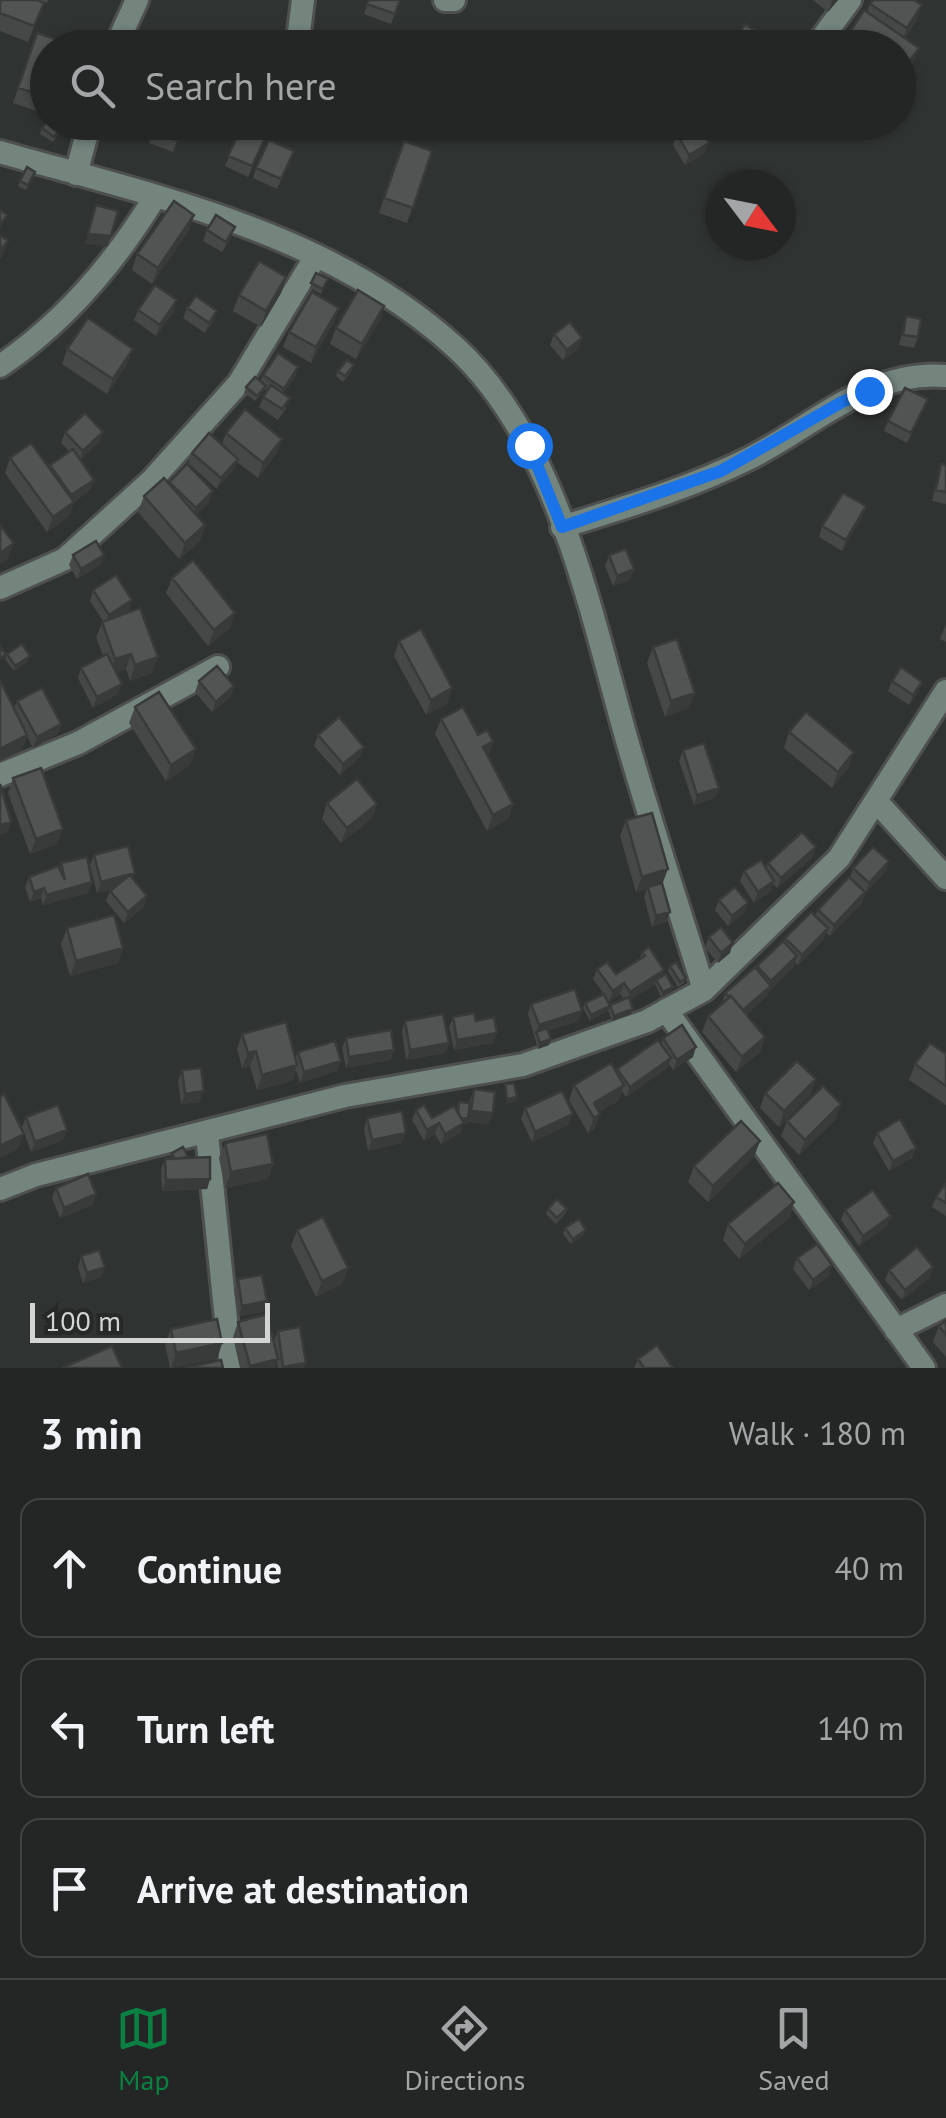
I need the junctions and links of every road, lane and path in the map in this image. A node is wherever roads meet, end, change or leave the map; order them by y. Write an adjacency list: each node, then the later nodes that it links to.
1 (137, 0): 6 (street)
2 (302, 0): 7 (street)
3 (444, 0): 4 (street)
4 (454, 0)
5 (850, 0): 8 (street)
6 (123, 30)
7 (299, 30)
8 (828, 30)
9 (85, 140): 11 (street)
10 (0, 152): 11 (street)
11 (76, 174): 12 (street)
12 (156, 197): 13 (street); 14 (street)
13 (316, 256): 16 (street); 17 (street)
14 (0, 366)
15 (946, 376): 16 (street)
16 (562, 527): 23 (street)
17 (0, 588)
18 (218, 667): 20 (street)
19 (946, 691): 21 (street)
20 (0, 776)
21 (877, 802): 22 (street); 23 (street)
22 (946, 878)
23 (704, 990): 24 (street)
24 (666, 1010): 25 (street); 28 (street)
25 (207, 1134): 26 (street); 29 (street)
26 (0, 1190)
27 (946, 1305): 28 (street)
28 (896, 1330): 30 (street)
29 (231, 1368)
30 (924, 1368)

